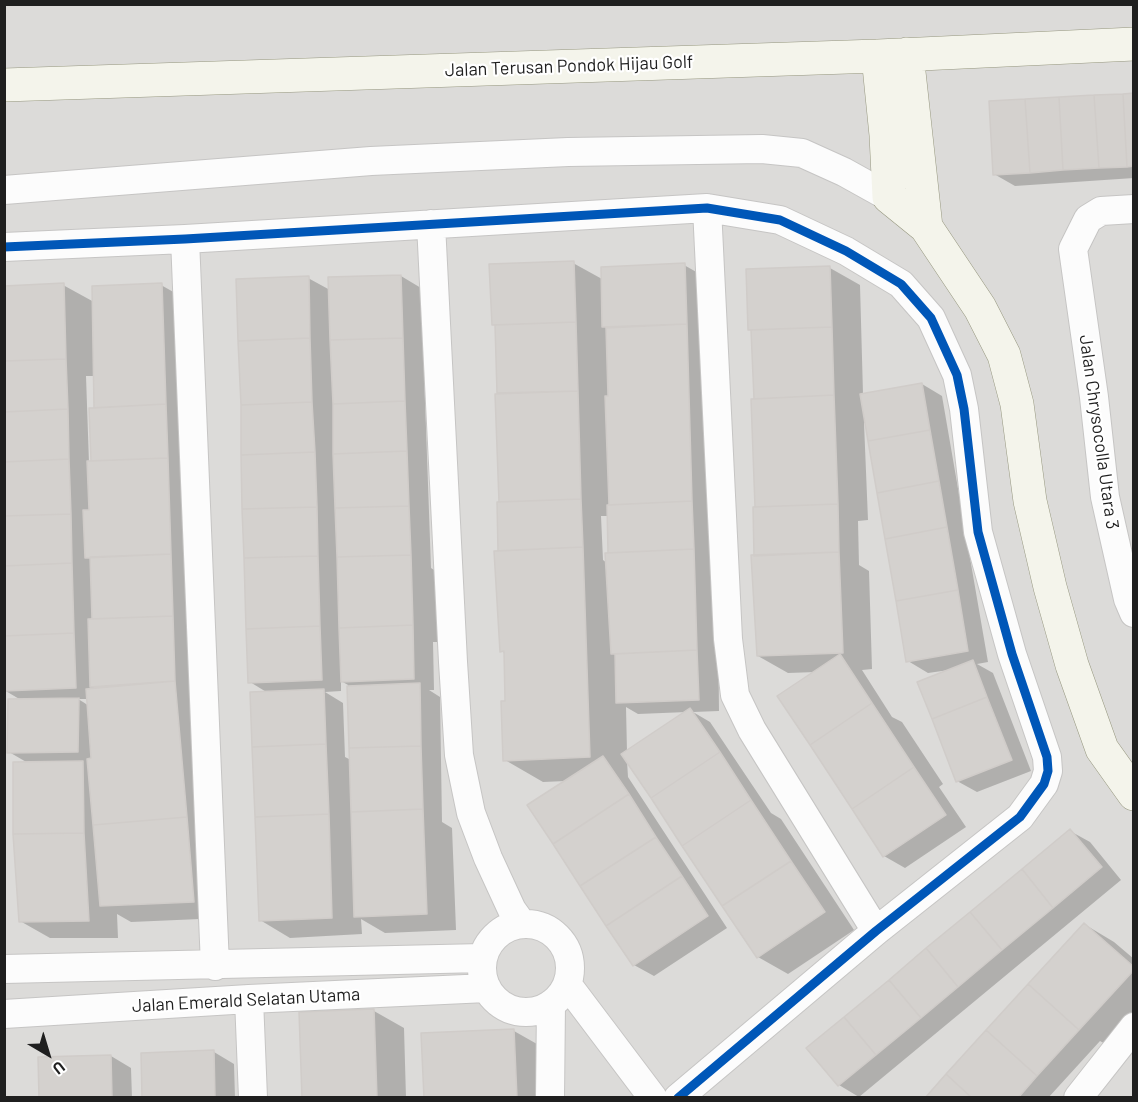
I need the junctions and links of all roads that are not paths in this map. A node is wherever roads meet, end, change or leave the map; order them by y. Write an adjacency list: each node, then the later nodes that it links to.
1 (1134, 44): 2 (main road, Jalan Terusan Pondok Hijau Golf)
2 (893, 55): 3 (main road, Jalan Terusan Pondok Hijau Golf); 5 (main road); 9 (main road)
3 (4, 85)
4 (4, 190): 5 (street)
5 (889, 196): 9 (main road)
6 (708, 208): 8 (street); 15 (street); 15 (street)
7 (1134, 209): 12 (street, Jalan Chrysocolla Utara 3)
8 (431, 224): 10 (street); 14 (street)
9 (926, 227): 13 (main road)
10 (185, 239): 11 (street); 17 (street)
11 (4, 247)
12 (1134, 613)
13 (1134, 794)
14 (522, 924): 16 (street); 20 (street)
15 (876, 931): 27 (street)
16 (483, 958): 17 (street, Jalan Emerald Selatan Utama); 19 (street)
17 (214, 966): 18 (street, Jalan Emerald Selatan Utama)
18 (4, 969)
19 (487, 988): 20 (street); 21 (street, Jalan Emerald Selatan Utama)
20 (559, 994): 25 (street); 26 (street)
21 (249, 999): 22 (street, Jalan Emerald Selatan Utama); 24 (street)
22 (4, 1014)
23 (1134, 1027): 28 (street)
24 (253, 1098)
25 (550, 1098)
26 (653, 1098)
27 (678, 1098)
28 (1078, 1098)

